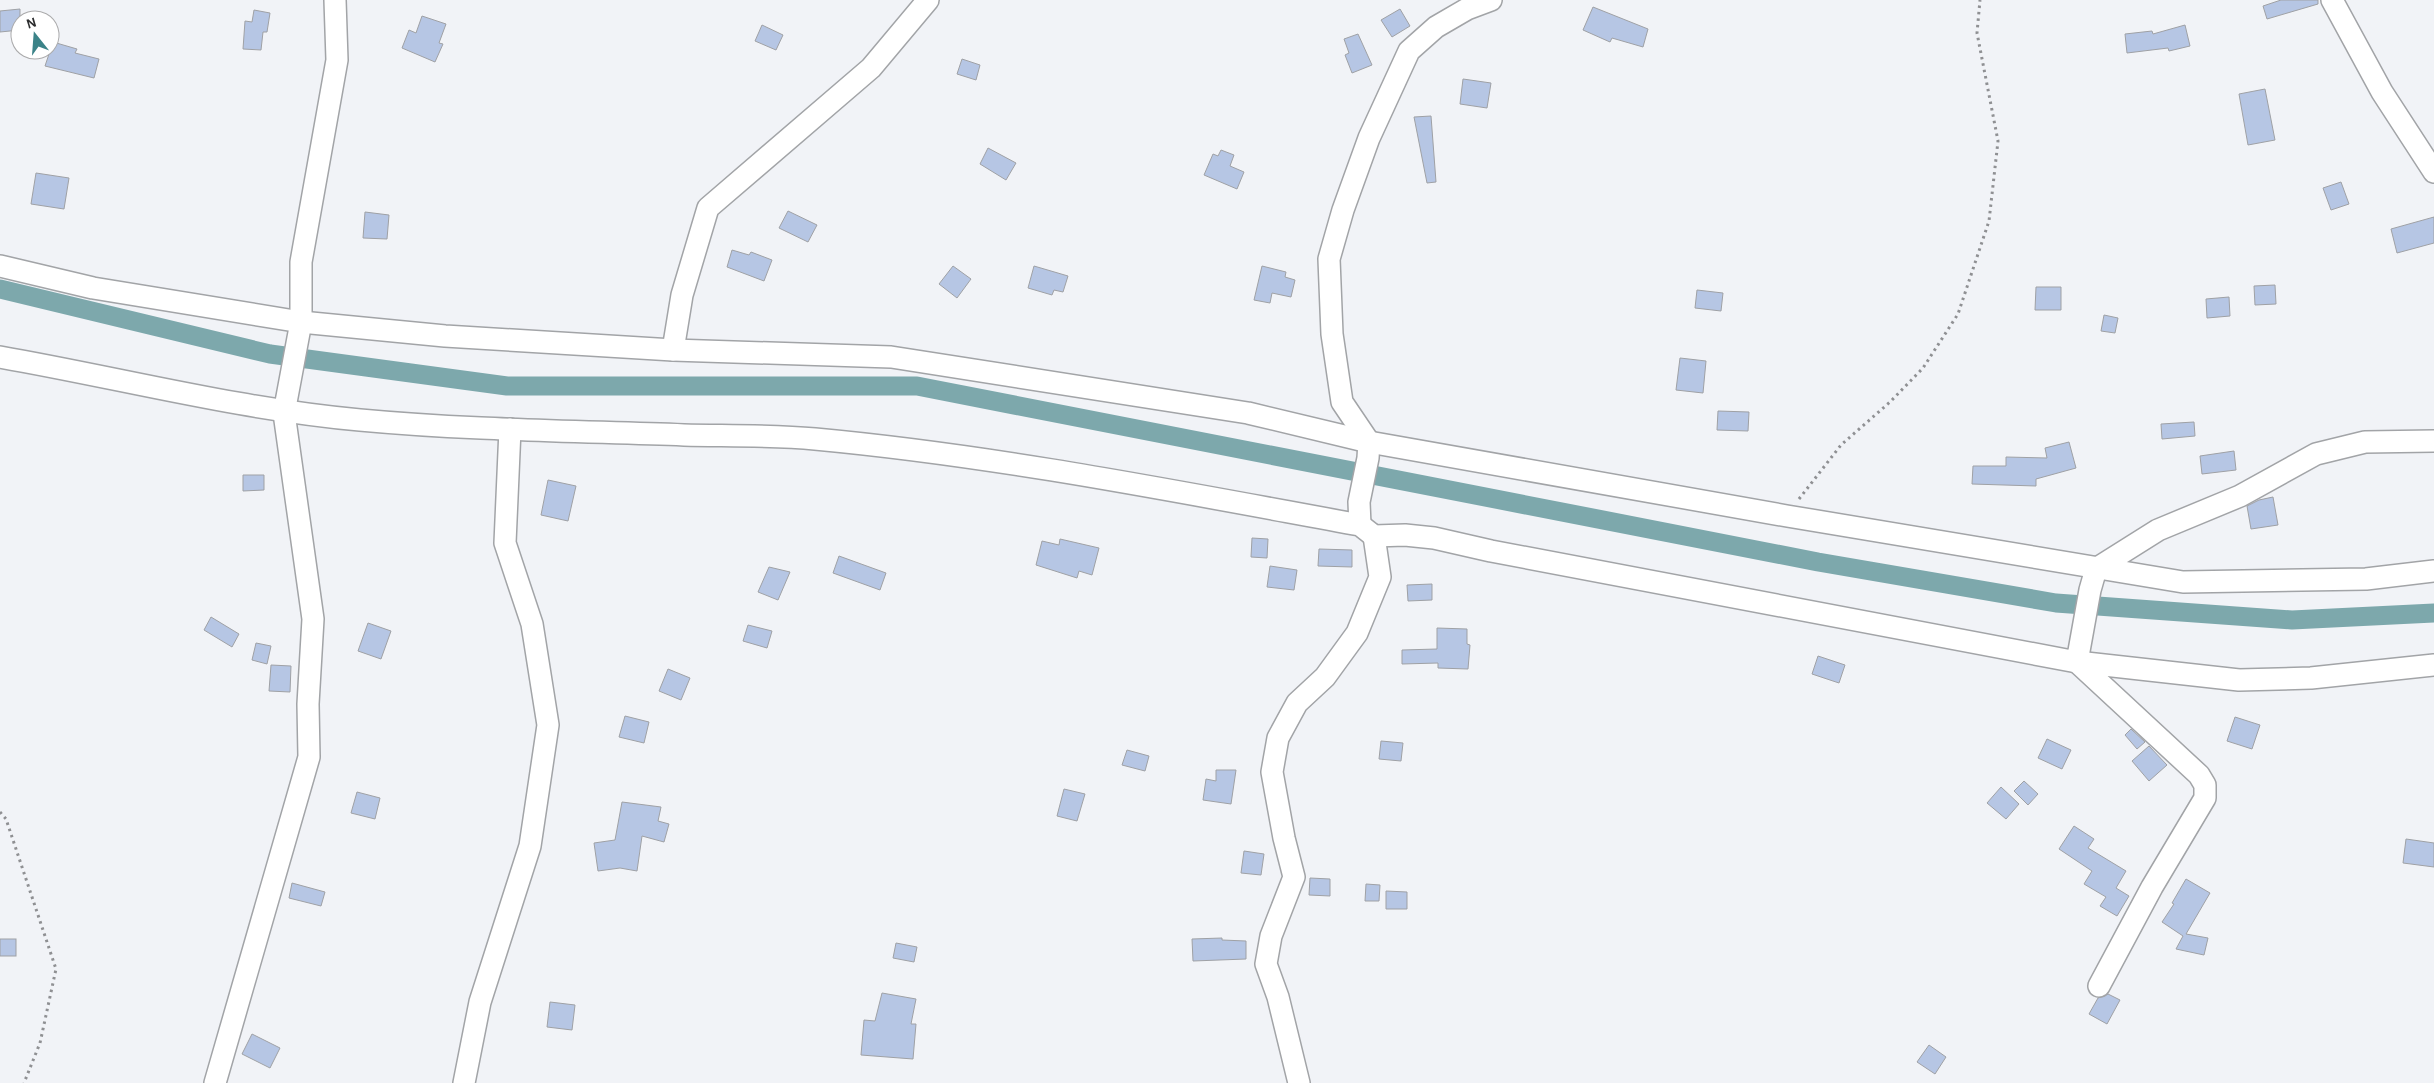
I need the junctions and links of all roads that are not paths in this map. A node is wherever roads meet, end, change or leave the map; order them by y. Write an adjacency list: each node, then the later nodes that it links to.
1 (335, 0): 7 (street)
2 (928, 0): 8 (street)
3 (1491, 0): 13 (street)
4 (2332, 0): 5 (street)
5 (2434, 172)
6 (0, 266): 7 (street)
7 (301, 322): 8 (street); 10 (street)
8 (673, 350): 13 (street)
9 (0, 357): 10 (street)
10 (284, 413): 11 (street); 20 (street)
11 (510, 429): 14 (street); 21 (street)
12 (2434, 441): 15 (street)
13 (1369, 442): 14 (street); 15 (street)
14 (1367, 531): 17 (street); 22 (street)
15 (2096, 568): 16 (street); 17 (street)
16 (2434, 571)
17 (2077, 654): 18 (street); 19 (street)
18 (2434, 665)
19 (2099, 986)
20 (215, 1083)
21 (464, 1083)
22 (1299, 1083)

